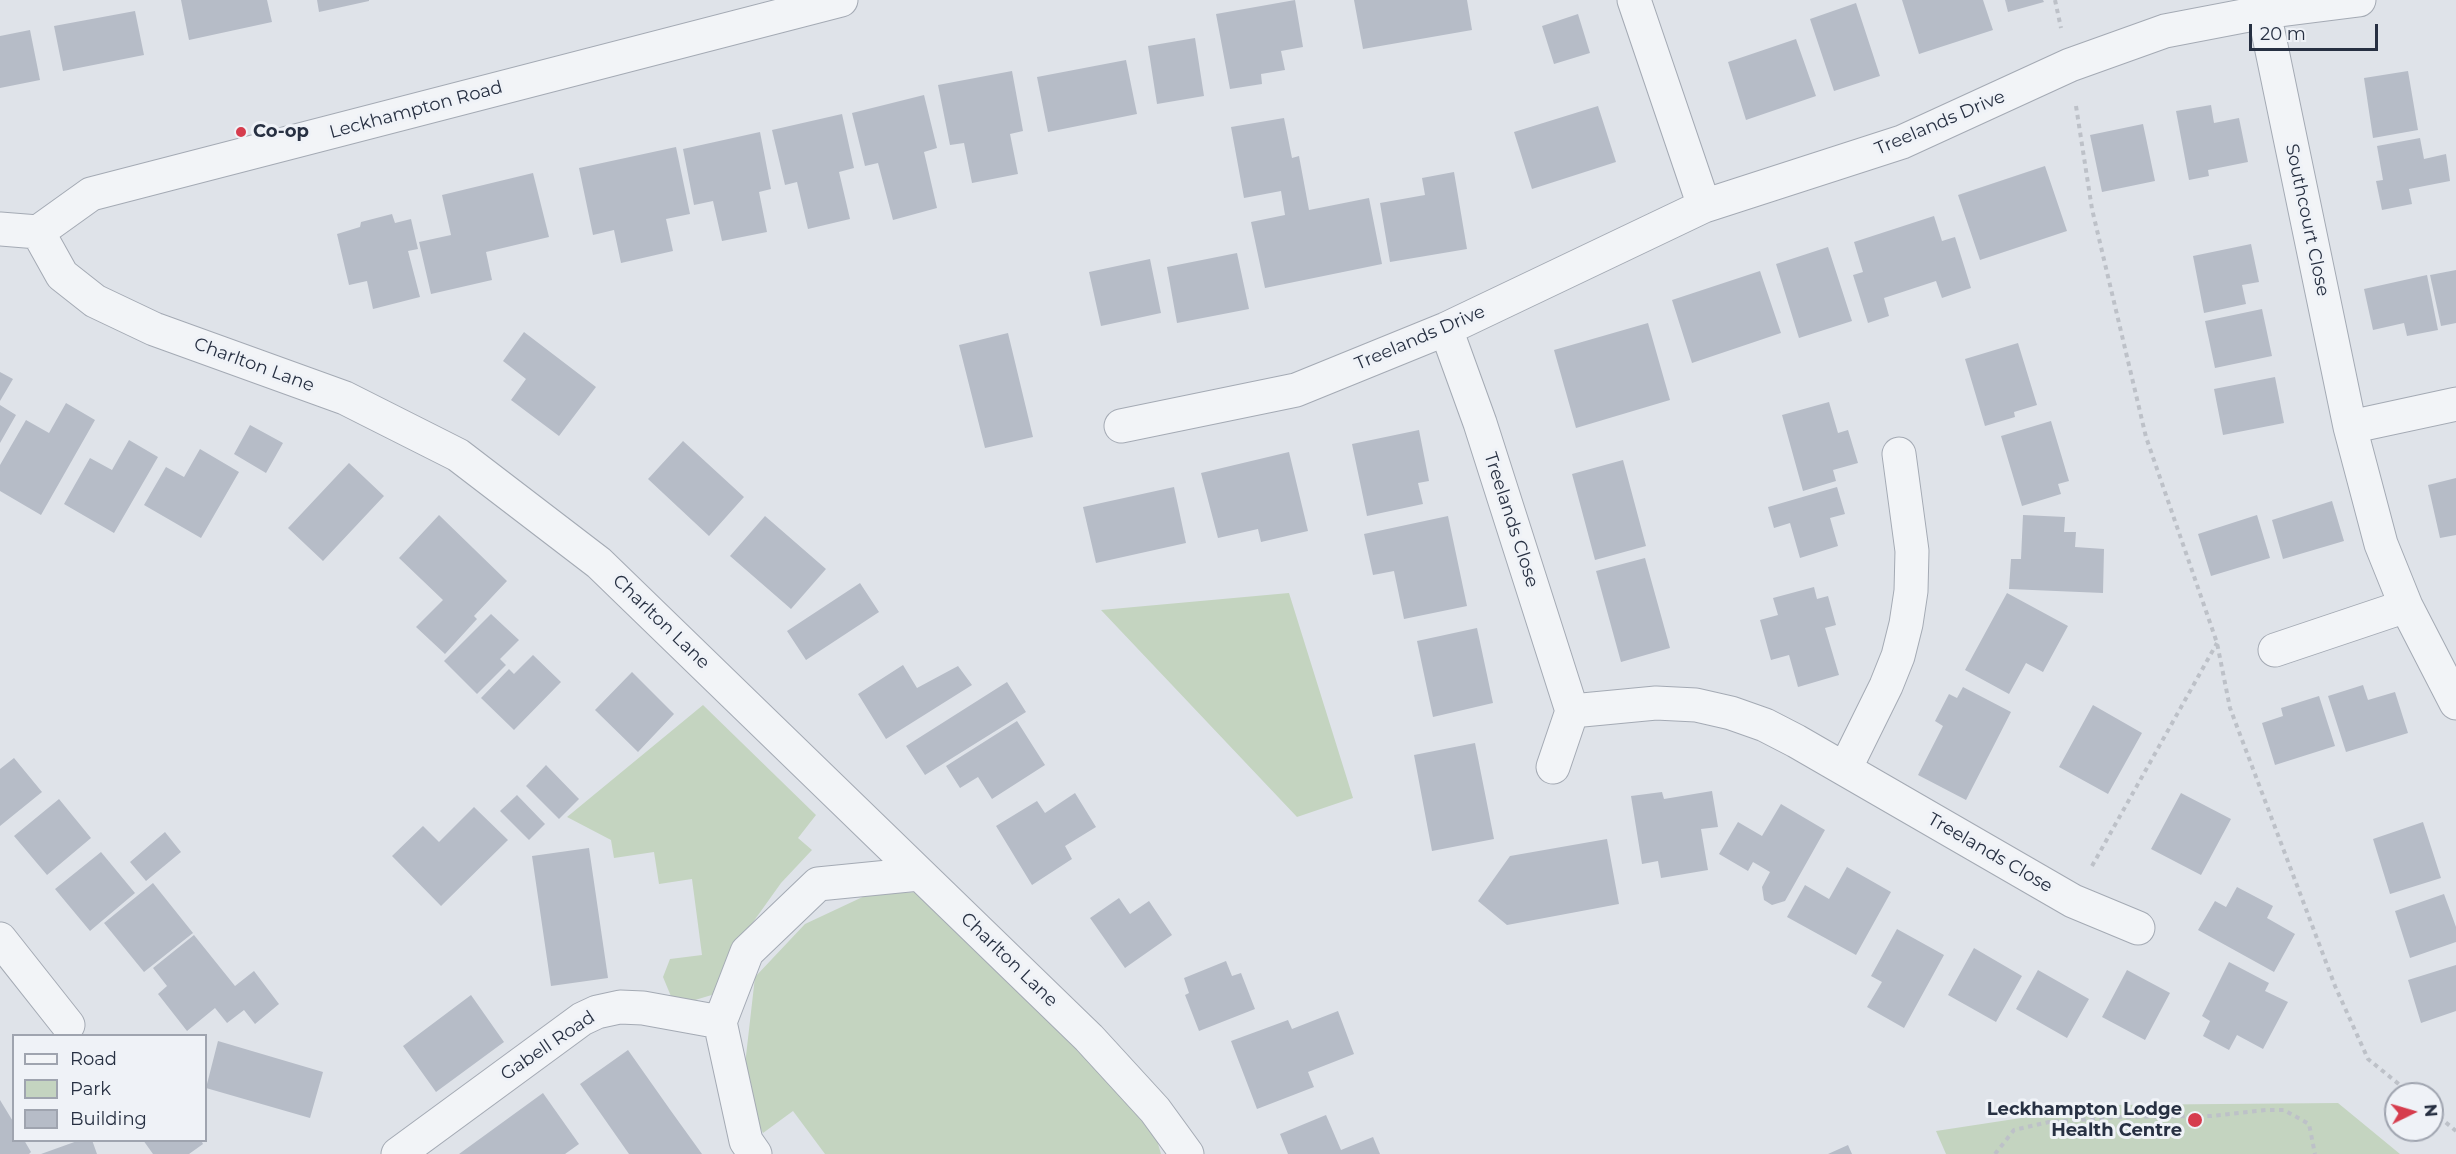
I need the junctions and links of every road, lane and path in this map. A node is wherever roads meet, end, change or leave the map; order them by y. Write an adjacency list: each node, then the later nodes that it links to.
1 (841, 0): 8 (street, Leckhampton Road)
2 (1634, 0): 6 (street)
3 (2359, 0): 4 (street, Treelands Drive)
4 (2264, 12): 5 (street, Treelands Drive); 12 (street, Southcourt Close)
5 (2070, 65): 6 (street, Treelands Drive); 15 (path)
6 (1704, 206): 9 (street, Treelands Drive)
7 (0, 229): 8 (street)
8 (38, 232): 21 (street, Charlton Lane)
9 (1446, 329): 11 (street, Treelands Drive); 18 (street, Treelands Close)
10 (2456, 404): 12 (street)
11 (1121, 426)
12 (2350, 427): 14 (street, Southcourt Close)
13 (1899, 454): 20 (street)
14 (2406, 606): 16 (street); 17 (street, Southcourt Close)
15 (2217, 643): 22 (path); 27 (path)
16 (2276, 650)
17 (2456, 703)
18 (1572, 711): 19 (street); 20 (street, Treelands Close)
19 (1553, 767)
20 (1845, 769): 22 (street, Treelands Close)
21 (919, 874): 25 (street); 32 (street, Charlton Lane)
22 (2073, 901): 23 (street, Treelands Close)
23 (2138, 928)
24 (0, 939): 26 (street)
25 (720, 1022): 30 (street, Gabell Road); 31 (street)
26 (68, 1025)
27 (2396, 1082)
28 (2444, 1121): 29 (path)
29 (2456, 1131)
30 (399, 1154)
31 (756, 1154)
32 (1187, 1154)
33 (1995, 1154): 34 (path)
34 (2315, 1154)

